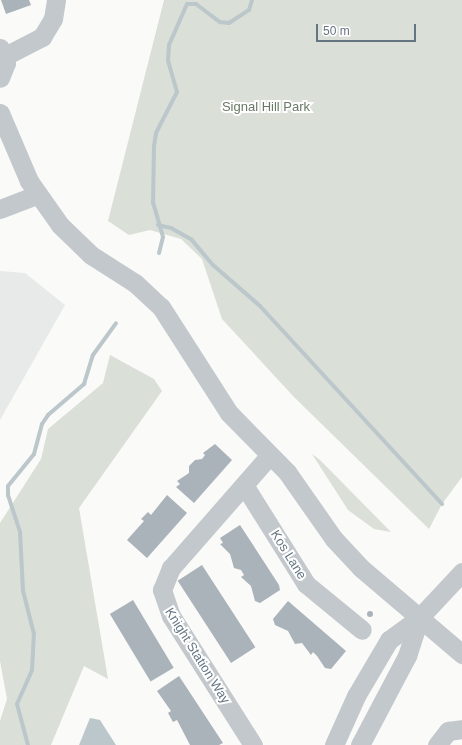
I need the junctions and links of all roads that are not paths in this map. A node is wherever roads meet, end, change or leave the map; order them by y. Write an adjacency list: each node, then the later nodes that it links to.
1 (56, 0): 2 (street)
2 (2, 52): 3 (street)
3 (0, 78)
4 (0, 113): 5 (street)
5 (37, 195): 6 (street); 7 (street)
6 (0, 209)
7 (270, 456): 8 (street, Knight Station Way); 10 (street)
8 (244, 485): 11 (street, Kos Lane); 14 (street, Knight Station Way)
9 (462, 572): 10 (street)
10 (419, 618): 12 (street); 15 (street); 16 (street)
11 (362, 630)
12 (462, 654)
13 (462, 728): 17 (street)
14 (253, 745)
15 (334, 745)
16 (360, 745)
17 (437, 745)

